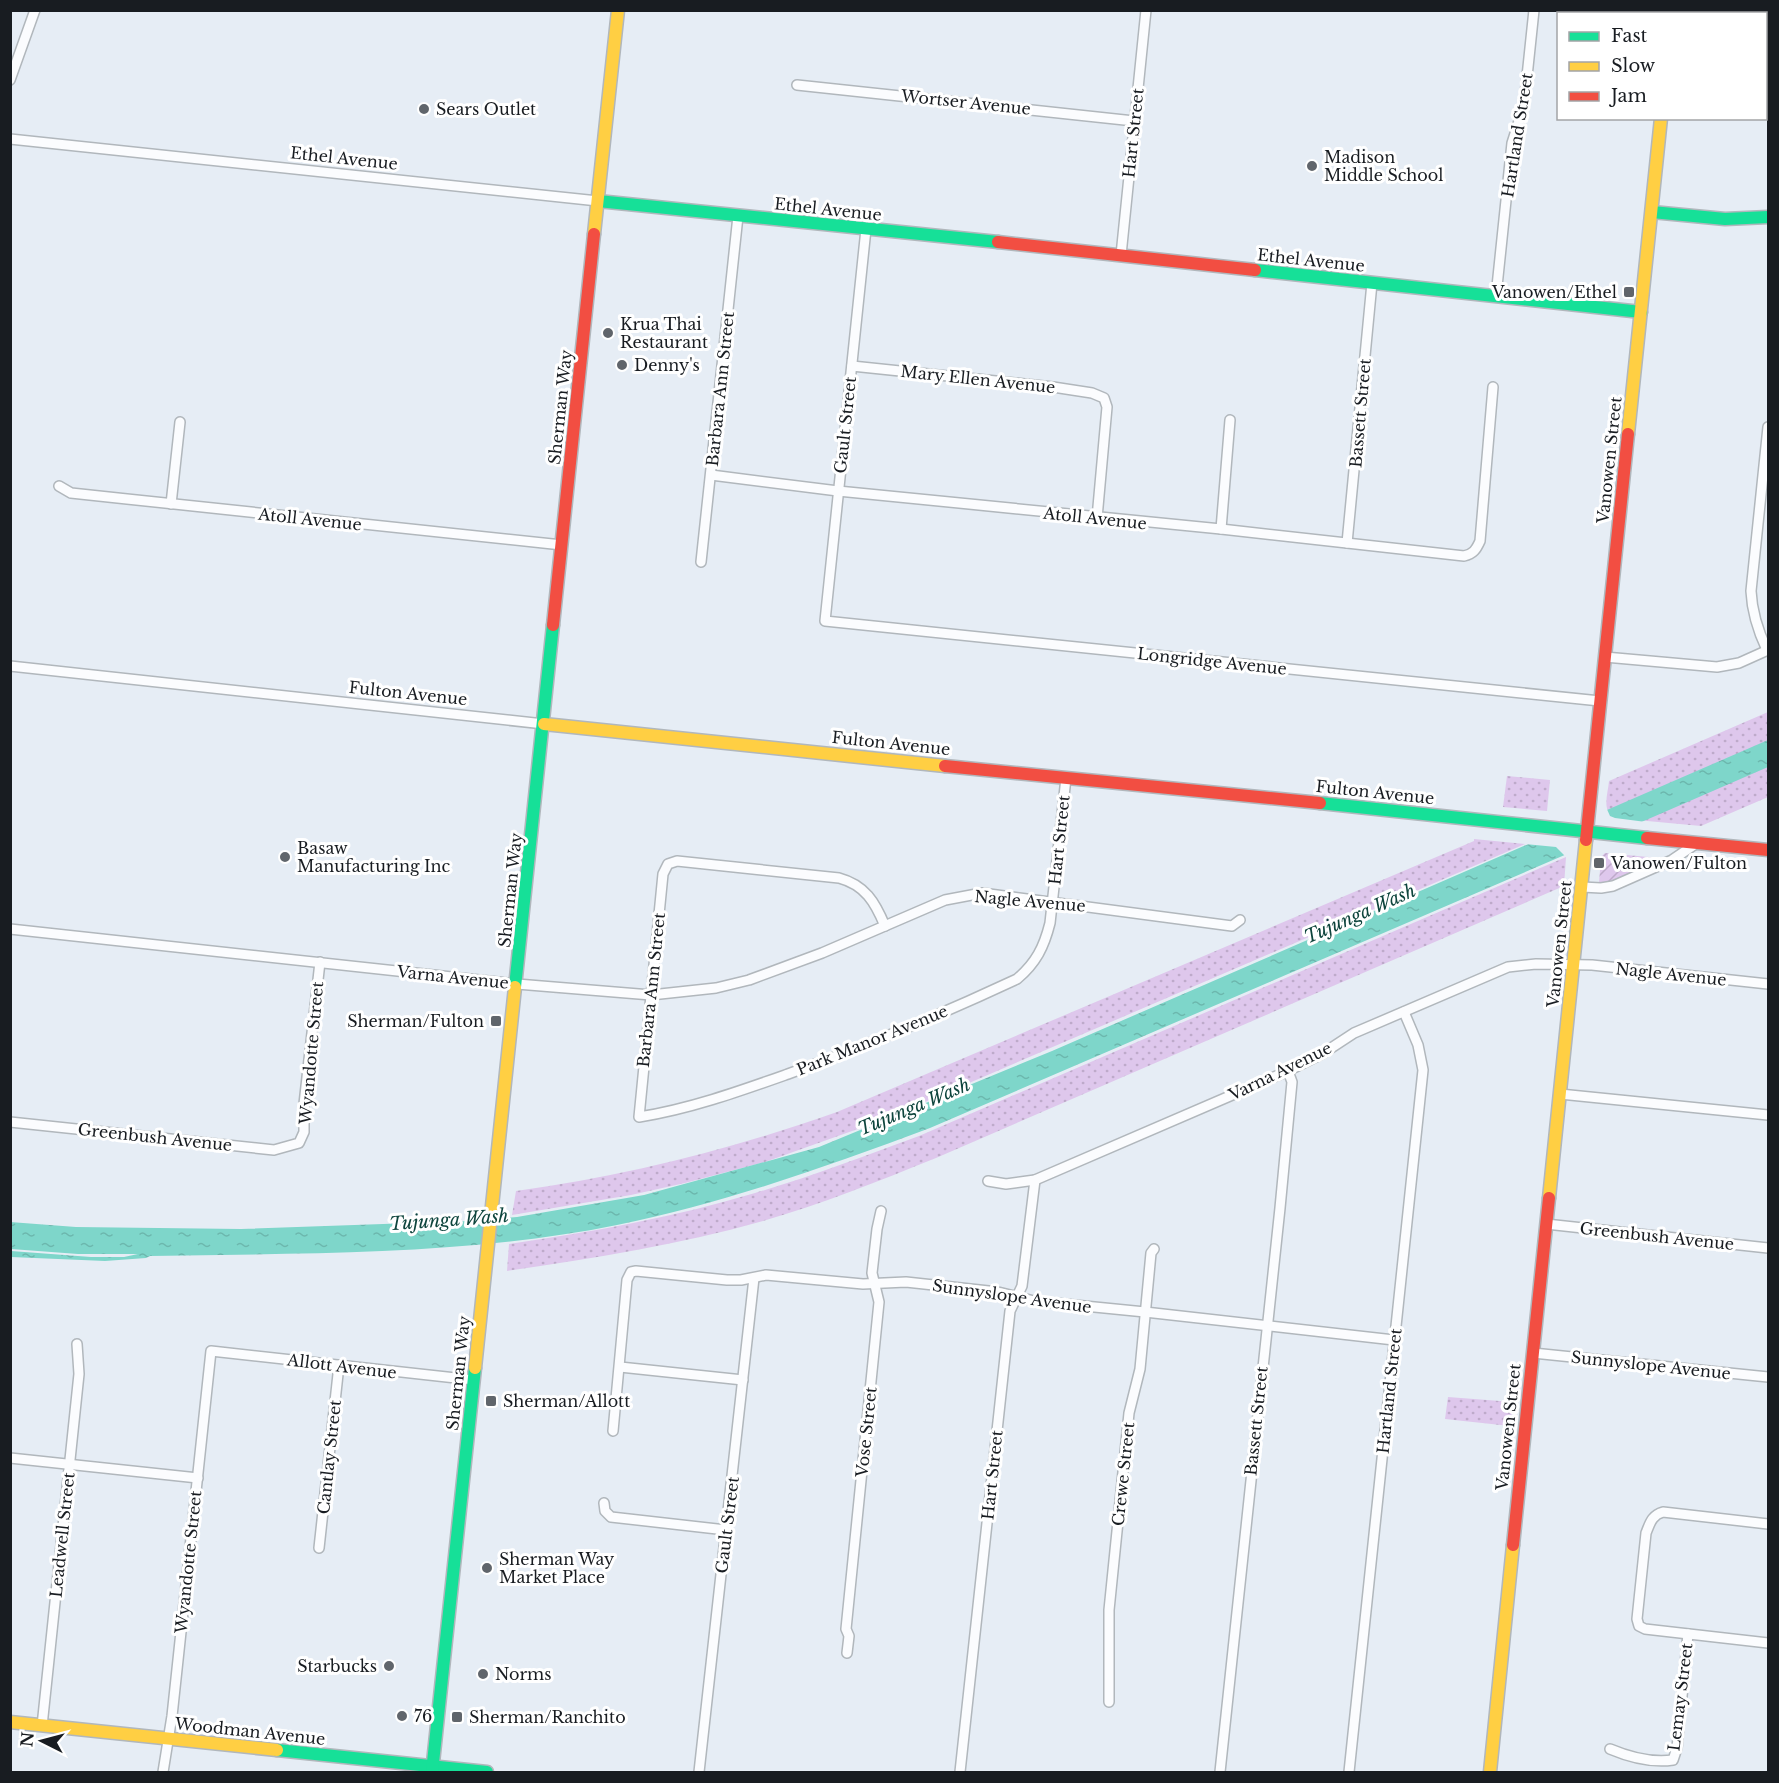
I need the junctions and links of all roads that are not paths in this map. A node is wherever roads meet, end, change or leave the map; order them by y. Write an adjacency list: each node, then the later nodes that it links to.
1 (35, 10): 5 (street)
2 (618, 10): 10 (main road, Sherman Way)
3 (1146, 10): 8 (street, Hart Street)
4 (1534, 10): 17 (street, Hartland Street)
5 (10, 80)
6 (797, 84): 8 (street, Wortser Avenue)
7 (1662, 120): 11 (main road, Vanowen Street)
8 (1134, 121): 15 (street, Hart Street)
9 (10, 139): 10 (street, Ethel Avenue)
10 (598, 201): 12 (main road, Ethel Avenue); 31 (main road, Sherman Way)
11 (1652, 212): 13 (main road); 18 (main road, Vanowen Street)
12 (738, 216): 14 (main road, Ethel Avenue); 24 (street, Barbara Ann Street)
13 (1768, 217)
14 (866, 230): 15 (main road, Ethel Avenue); 19 (street, Gault Street)
15 (1121, 255): 16 (main road, Ethel Avenue)
16 (1372, 283): 17 (main road, Ethel Avenue); 30 (street, Bassett Street)
17 (1496, 296): 18 (main road, Ethel Avenue)
18 (1641, 312): 35 (main road, Vanowen Street)
19 (852, 366): 26 (street, Gault Street); 28 (street, Mary Ellen Avenue)
20 (1493, 387): 30 (street, Atoll Avenue)
21 (1230, 420): 29 (street)
22 (180, 423): 27 (street)
23 (1768, 427): 34 (street)
24 (711, 475): 26 (street, Atoll Avenue); 32 (street, Barbara Ann Street)
25 (58, 486): 27 (street, Atoll Avenue)
26 (838, 491): 28 (street, Atoll Avenue); 33 (street, Gault Street)
27 (171, 504): 31 (street, Atoll Avenue)
28 (1097, 518): 29 (street, Atoll Avenue)
29 (1221, 529): 30 (street, Atoll Avenue)
30 (1347, 543)
31 (562, 544): 38 (main road, Sherman Way)
32 (701, 562)
33 (825, 621): 37 (street, Longridge Avenue)
34 (1768, 650): 35 (street)
35 (1605, 657): 37 (main road, Vanowen Street)
36 (10, 666): 38 (street, Fulton Avenue)
37 (1600, 701): 40 (main road, Vanowen Street)
38 (544, 724): 39 (main road, Fulton Avenue); 50 (main road, Sherman Way)
39 (1066, 778): 40 (main road, Fulton Avenue); 44 (street, Hart Street)
40 (1587, 832): 41 (main road, Fulton Avenue); 43 (main road, Vanowen Street)
41 (1697, 843): 42 (main road, Fulton Avenue); 43 (street)
42 (1768, 850)
43 (1581, 887): 49 (main road, Vanowen Street)
44 (1053, 901): 45 (street, Nagle Avenue); 46 (street, Nagle Avenue); 57 (street, Park Manor Avenue)
45 (1240, 920)
46 (885, 926): 52 (street, Varna Avenue); 52 (street, Barbara Ann Street)
47 (10, 929): 48 (street, Varna Avenue)
48 (320, 963): 50 (street, Varna Avenue); 59 (street, Wyandotte Street)
49 (1573, 965): 51 (street, Nagle Avenue); 53 (street, Varna Avenue); 55 (main road, Vanowen Street)
50 (517, 984): 52 (street, Varna Avenue); 78 (main road, Sherman Way)
51 (1768, 984)
52 (651, 995): 57 (street, Barbara Ann Street)
53 (1404, 1011): 54 (street, Varna Avenue); 71 (street, Hartland Street)
54 (1288, 1071): 60 (street, Varna Avenue); 70 (street, Bassett Street)
55 (1560, 1094): 56 (street); 63 (main road, Vanowen Street)
56 (1768, 1115)
57 (639, 1117)
58 (10, 1122): 59 (street, Greenbush Avenue)
59 (299, 1143)
60 (1035, 1180): 61 (street, Varna Avenue); 68 (street, Hart Street)
61 (987, 1181)
62 (881, 1211): 67 (street, Vose Street)
63 (1546, 1224): 64 (street, Greenbush Avenue); 74 (main road, Vanowen Street)
64 (1768, 1248)
65 (1154, 1249): 69 (street, Crewe Street)
66 (754, 1278): 67 (street, Sunnyslope Avenue); 76 (street, Sunnyslope Avenue); 79 (street, Gault Street)
67 (875, 1284): 68 (street, Sunnyslope Avenue); 90 (street, Vose Street)
68 (1015, 1297): 69 (street, Sunnyslope Avenue); 100 (street, Hart Street)
69 (1145, 1312): 70 (street, Sunnyslope Avenue); 91 (street, Crewe Street)
70 (1267, 1325): 71 (street, Sunnyslope Avenue); 101 (street, Bassett Street)
71 (1394, 1340): 102 (street, Hartland Street)
72 (77, 1344): 82 (street, Leadwell Street)
73 (211, 1351): 75 (street, Allott Avenue); 83 (street, Wyandotte Street)
74 (1533, 1353): 77 (street, Sunnyslope Avenue); 103 (main road, Vanowen Street)
75 (339, 1365): 78 (street, Allott Avenue); 87 (street, Cantlay Street)
76 (620, 1367): 79 (street); 80 (street)
77 (1768, 1377)
78 (474, 1380): 96 (main road, Sherman Way)
79 (743, 1380): 86 (street, Gault Street)
80 (614, 1431)
81 (10, 1458): 82 (street)
82 (69, 1465): 83 (street); 93 (street, Leadwell Street)
83 (198, 1478): 94 (street, Wyandotte Street)
84 (604, 1503): 86 (street)
85 (1768, 1524): 88 (street)
86 (726, 1530): 99 (street, Gault Street)
87 (319, 1548)
88 (1688, 1634): 89 (street); 95 (street, Lemay Street)
89 (1768, 1643)
90 (848, 1653)
91 (1109, 1702)
92 (10, 1722): 93 (main road, Woodman Avenue)
93 (42, 1726): 94 (main road, Woodman Avenue)
94 (167, 1739): 96 (main road, Woodman Avenue); 97 (street, Wyandotte Street)
95 (1610, 1749)
96 (433, 1770): 98 (main road, Woodman Avenue)
97 (163, 1773)
98 (486, 1773)
99 (699, 1773)
100 (960, 1773)
101 (1220, 1773)
102 (1348, 1773)
103 (1490, 1773)

